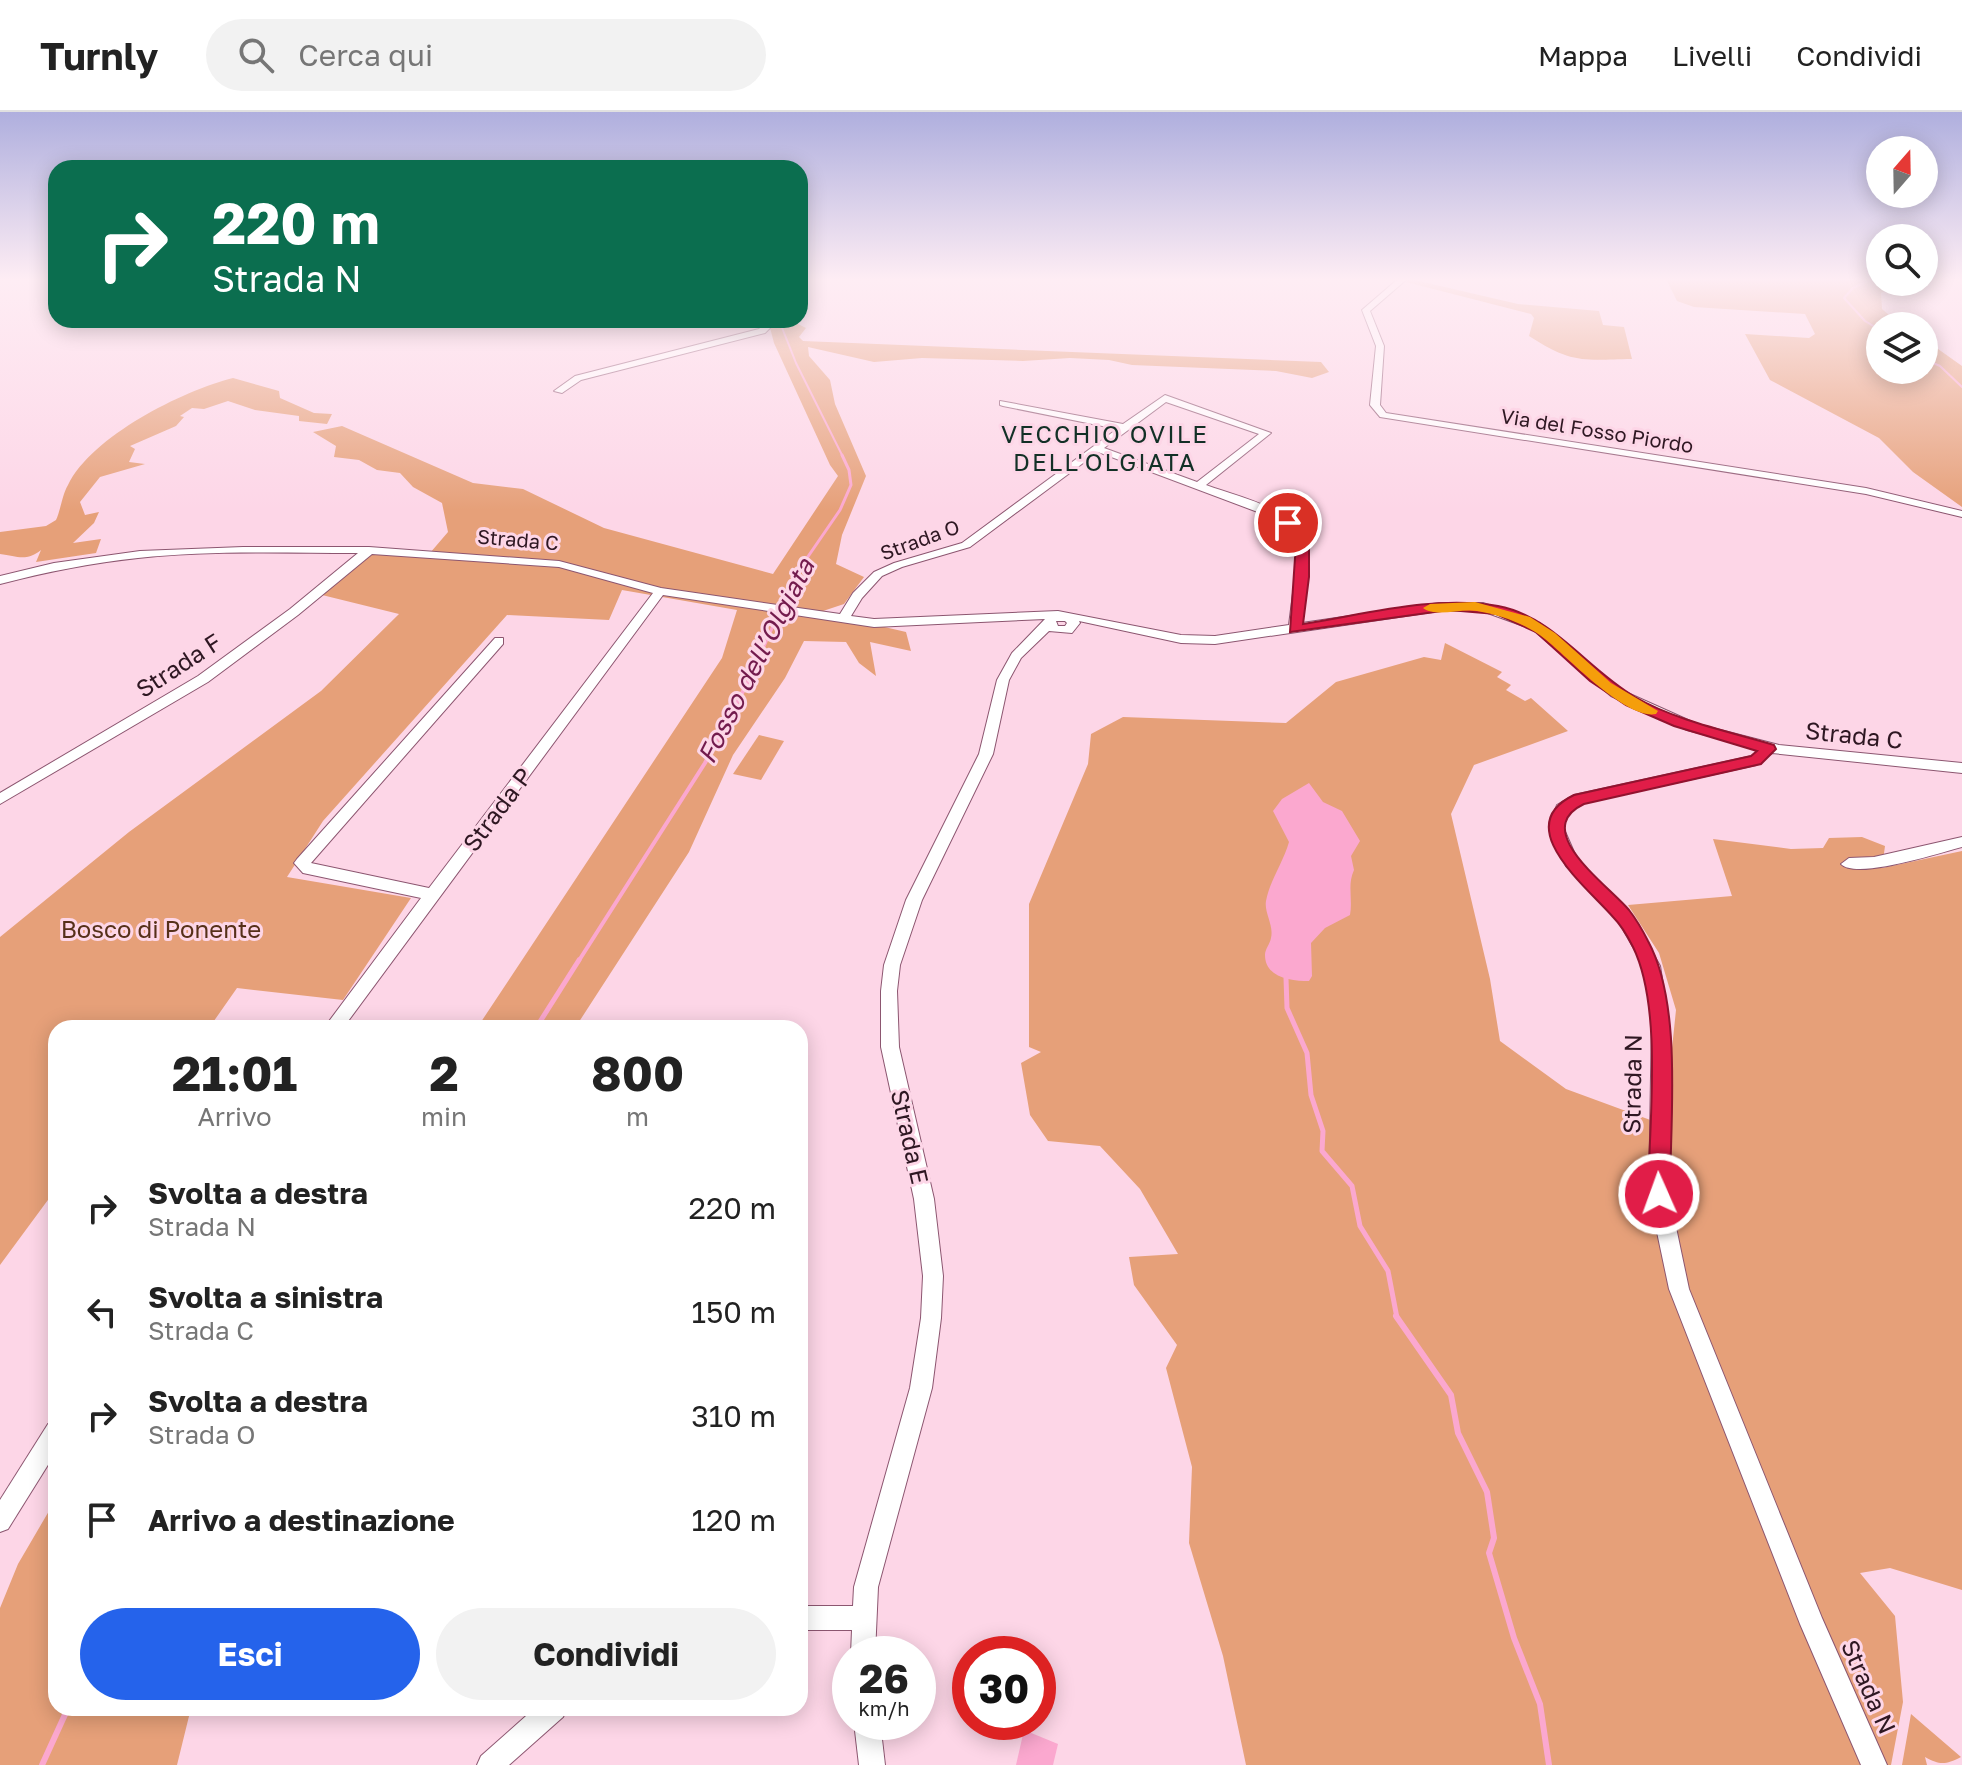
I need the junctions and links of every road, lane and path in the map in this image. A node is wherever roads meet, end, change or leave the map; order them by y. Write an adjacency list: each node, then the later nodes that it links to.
1 (664, 356): 3 (street)
2 (1379, 356): 8 (street, Via del Fosso Piordo)
3 (559, 391)
4 (1003, 403): 5 (street)
5 (1126, 428): 6 (street, Strada O); 7 (street, Strada O)
6 (1099, 449): 7 (street); 12 (street, Strada O)
7 (1198, 486): 14 (street)
8 (1962, 514)
9 (369, 550): 10 (street, Strada C); 11 (street, Strada C); 18 (street, Strada F)
10 (0, 580)
11 (660, 591): 12 (street, Strada C); 21 (street, Strada P)
12 (843, 619): 13 (street, Strada C)
13 (1059, 623): 14 (street, Strada C); 26 (street, Strada E)
14 (1295, 629): 16 (street, Strada C)
15 (499, 641): 21 (street)
16 (1768, 749): 17 (street, Strada C); 32 (street, Strada N)
17 (1962, 768)
18 (0, 799)
19 (1962, 842): 20 (street)
20 (1849, 864)
21 (434, 895): 22 (street, Strada P)
22 (339, 1020)
23 (48, 1445): 24 (street)
24 (0, 1521)
25 (808, 1618): 26 (street)
26 (862, 1618): 27 (street, Strada E)
27 (862, 1636)
28 (545, 1716): 30 (street)
29 (869, 1740): 31 (street)
30 (490, 1765)
31 (872, 1765)
32 (1874, 1765)

